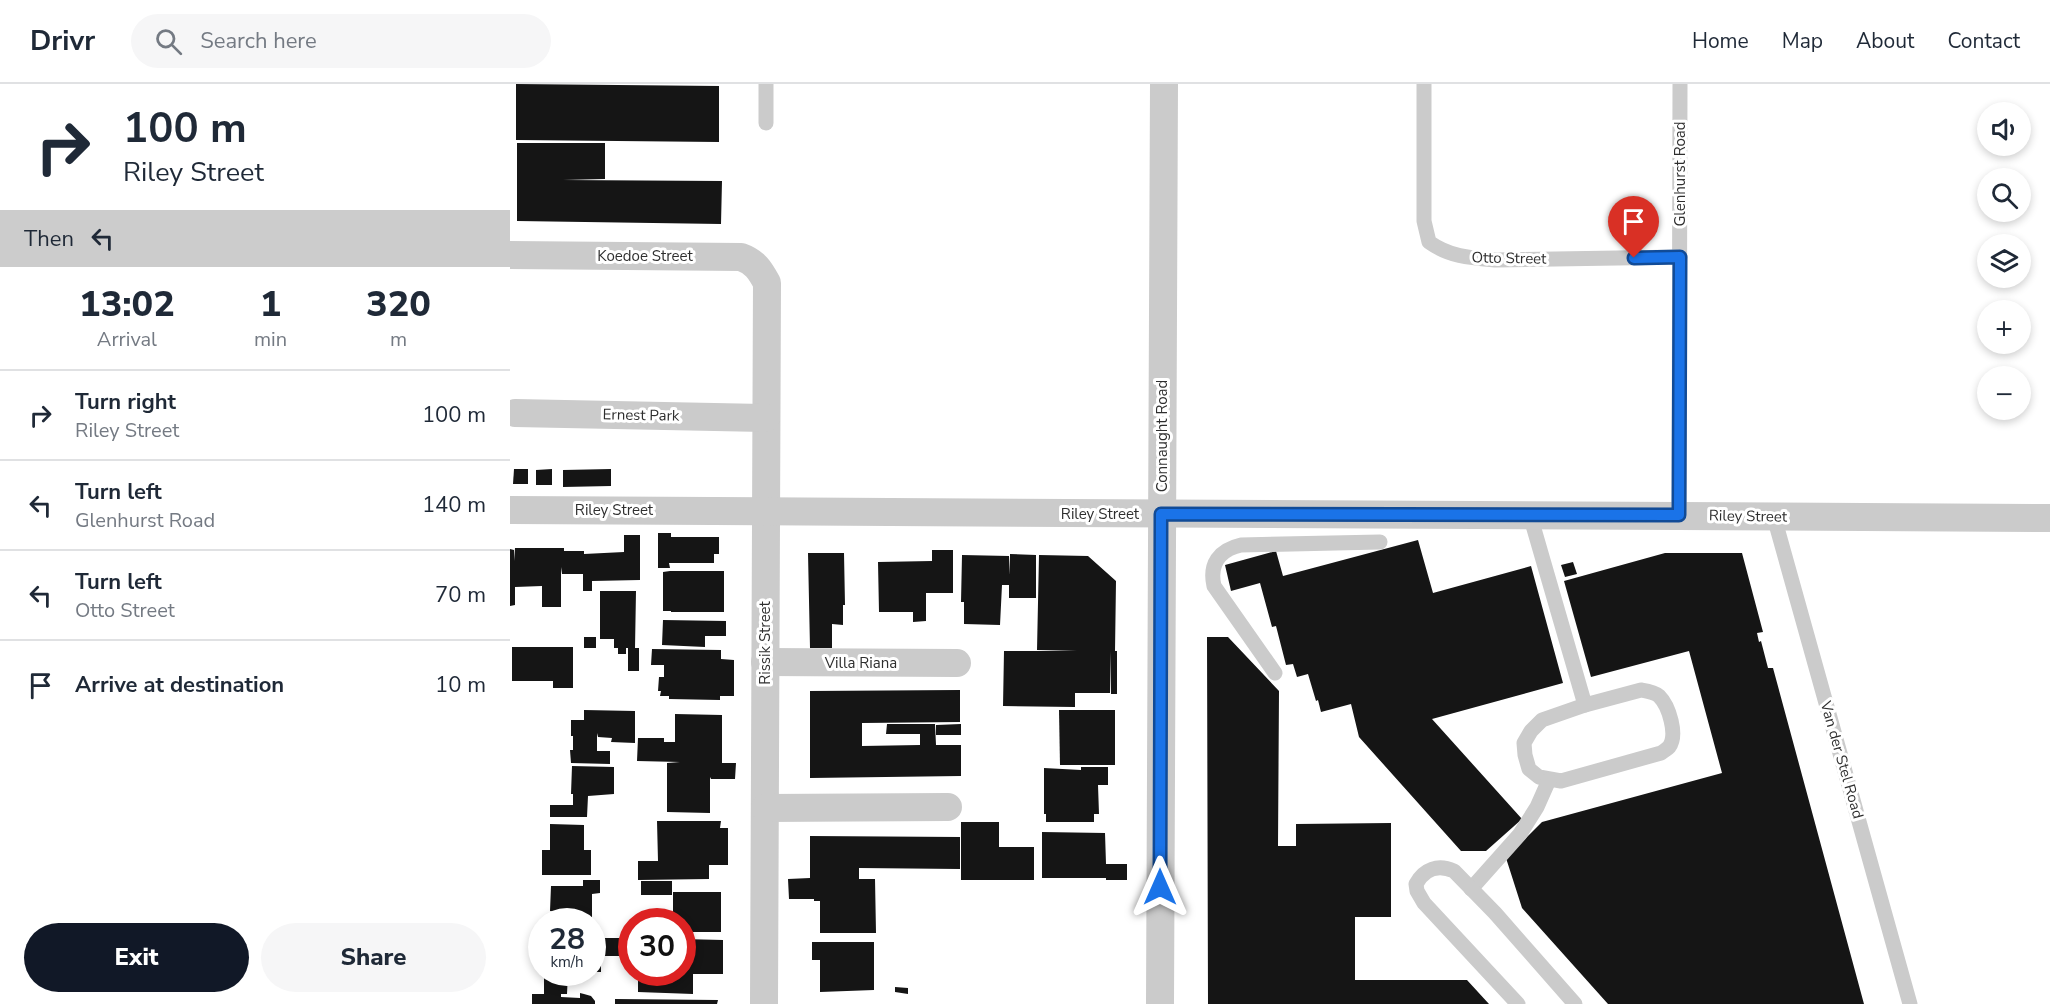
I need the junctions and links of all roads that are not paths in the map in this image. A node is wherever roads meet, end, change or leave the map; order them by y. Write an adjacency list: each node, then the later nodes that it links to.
1 (766, 84): 5 (lane)
2 (1164, 84): 13 (street, Connaught Road)
3 (1424, 84): 7 (lane, Otto Street)
4 (1680, 84): 7 (lane, Glenhurst Road)
5 (766, 123)
6 (510, 255): 8 (street, Koedoe Street)
7 (1680, 257): 16 (lane, Glenhurst Road)
8 (767, 283): 10 (street, Rissik Street)
9 (515, 413): 10 (street, Ernest Park)
10 (766, 418): 12 (street, Rissik Street)
11 (510, 510): 12 (street, Riley Street)
12 (766, 511): 13 (street, Riley Street); 21 (street, Rissik Street)
13 (1161, 514): 14 (street, Riley Street); 30 (street, Connaught Road)
14 (1334, 514): 15 (street, Riley Street); 20 (lane)
15 (1530, 515): 16 (street, Riley Street); 24 (lane)
16 (1679, 515): 17 (street, Riley Street)
17 (1773, 517): 18 (street, Riley Street); 33 (lane, Van der Stel Road)
18 (2050, 518)
19 (1380, 542): 20 (lane)
20 (1334, 543): 23 (lane)
21 (765, 662): 22 (street, Villa Riana); 27 (street, Rissik Street)
22 (957, 663)
23 (1275, 673)
24 (1585, 705): 25 (lane); 25 (lane)
25 (1549, 780): 28 (lane)
26 (948, 807): 27 (street)
27 (765, 808): 29 (street, Rissik Street)
28 (1471, 889): 31 (lane); 32 (lane)
29 (764, 1004)
30 (1160, 1004)
31 (1518, 1004)
32 (1575, 1004)
33 (1910, 1004)

